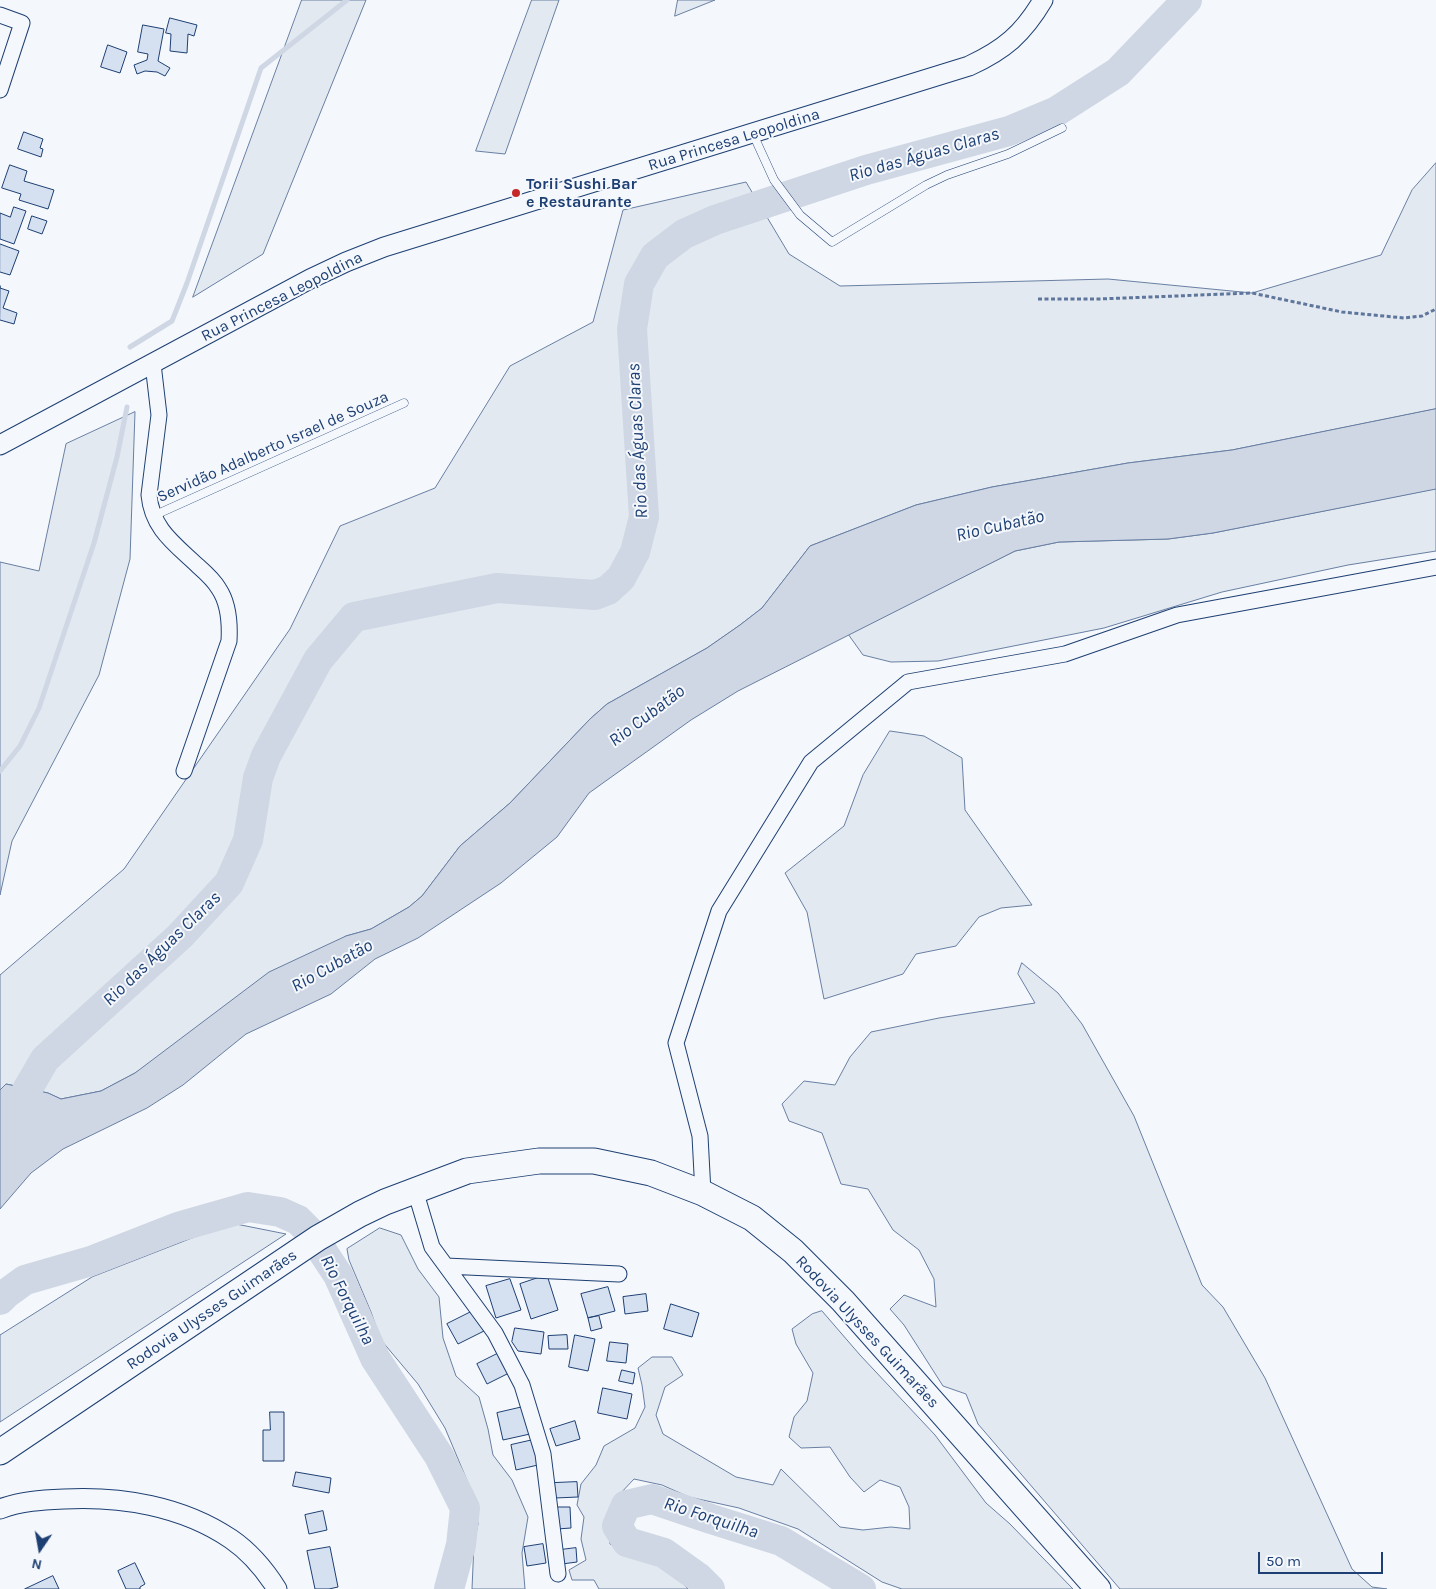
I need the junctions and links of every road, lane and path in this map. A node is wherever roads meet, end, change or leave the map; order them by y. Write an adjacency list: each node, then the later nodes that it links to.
1 (1043, 0): 5 (street, Rua Princesa Leopoldina)
2 (0, 15): 3 (street)
3 (0, 90)
4 (1062, 128): 5 (lane)
5 (753, 134): 8 (street, Rua Princesa Leopoldina)
6 (1038, 299): 7 (path)
7 (1436, 309)
8 (153, 364): 10 (street, Rua Princesa Leopoldina); 11 (street)
9 (404, 403): 11 (lane, Servidão Adalberto Israel de Souza)
10 (0, 445)
11 (153, 516): 13 (street)
12 (1436, 567): 15 (street)
13 (184, 771)
14 (415, 1190): 15 (highway, Rodovia Ulysses Guimarães); 16 (street); 18 (highway, Rodovia Ulysses Guimarães)
15 (704, 1193): 22 (highway, Rodovia Ulysses Guimarães)
16 (446, 1266): 17 (street); 20 (street)
17 (619, 1274)
18 (0, 1452)
19 (0, 1509): 21 (street)
20 (558, 1574)
21 (277, 1589)
22 (1098, 1589)

